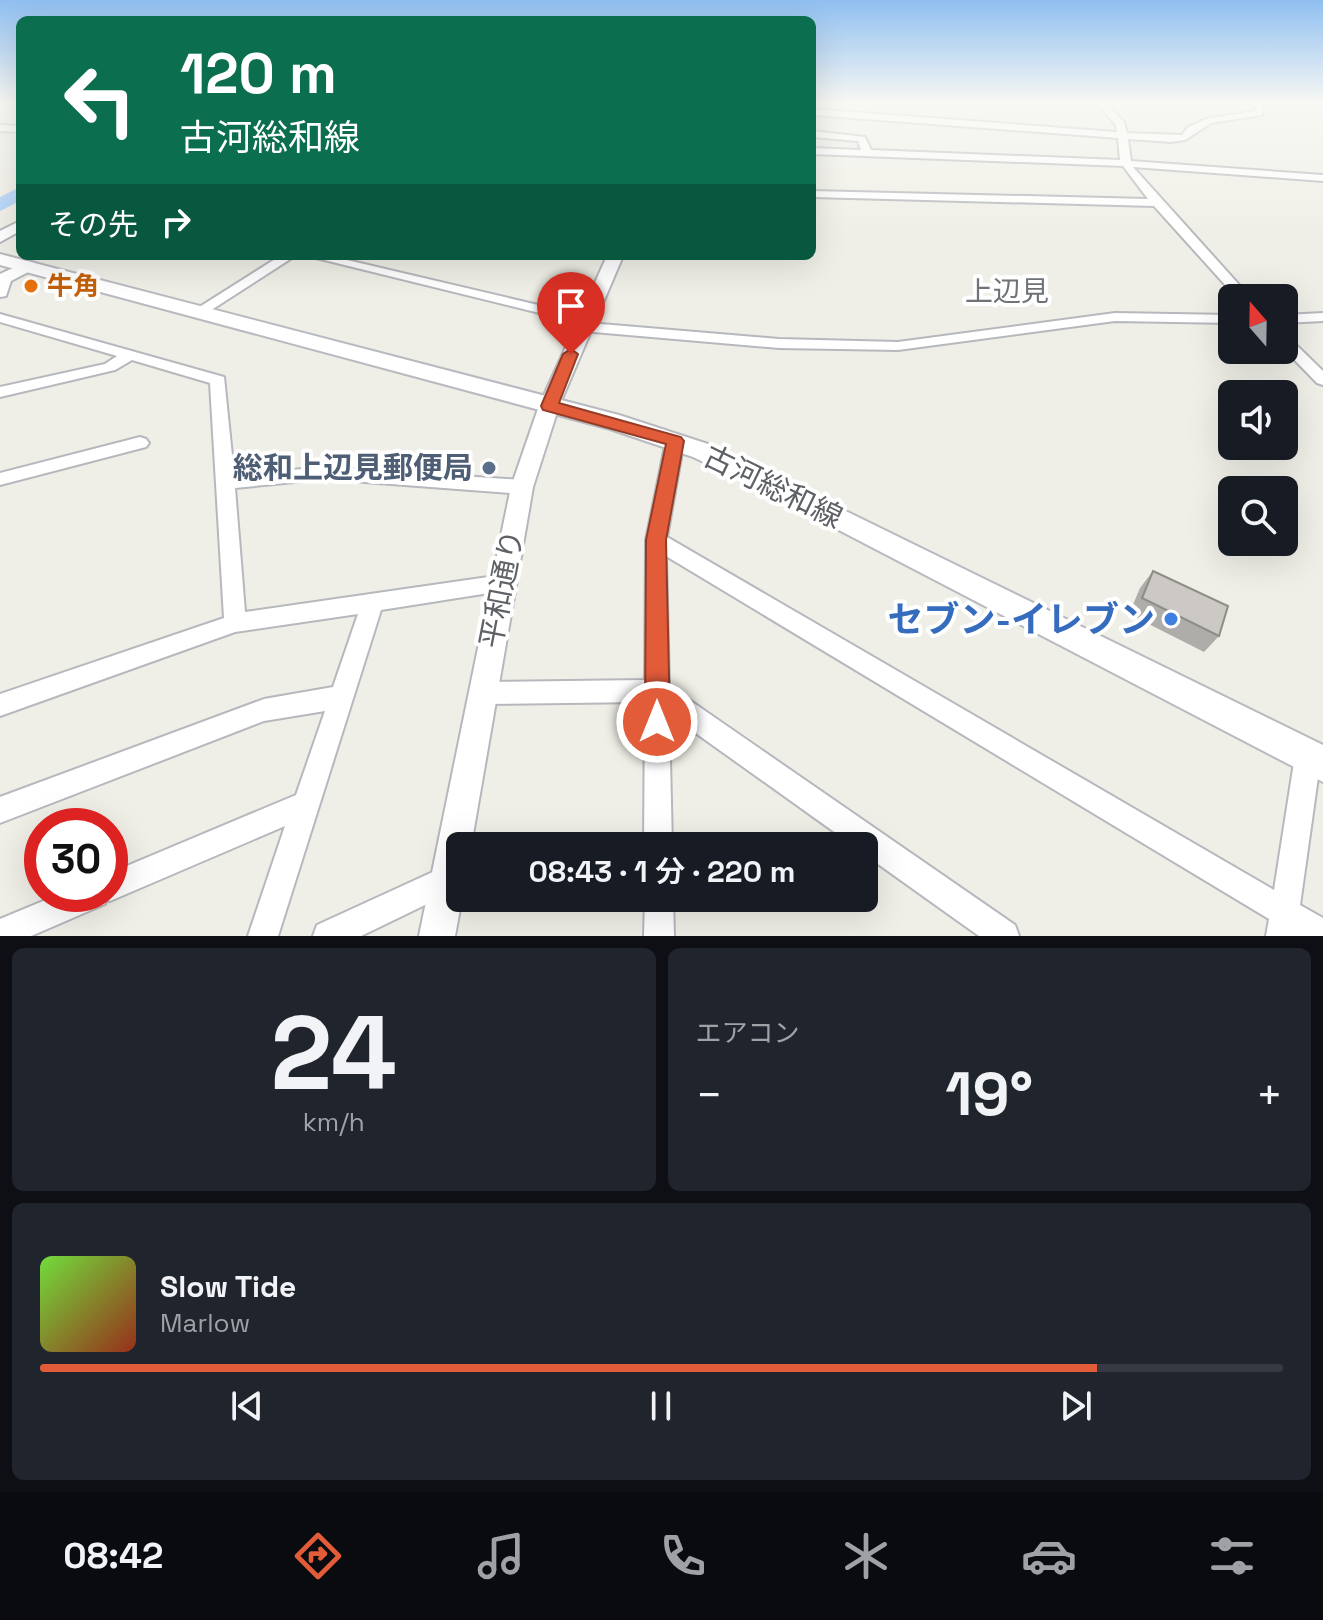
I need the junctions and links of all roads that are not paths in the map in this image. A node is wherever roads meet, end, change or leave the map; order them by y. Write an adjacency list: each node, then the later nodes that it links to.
1 (865, 146): 4 (street)
2 (1123, 146): 5 (street)
3 (816, 151): 4 (street)
4 (867, 151): 5 (street)
5 (1125, 162): 6 (street); 8 (street)
6 (1320, 180)
7 (816, 194): 8 (street)
8 (1157, 203): 14 (street)
9 (0, 259): 13 (main road, 古河総和線)
10 (283, 260): 16 (street)
11 (330, 260): 21 (street)
12 (613, 260): 21 (street, 平和通り)
13 (28, 266): 15 (street); 16 (main road, 古河総和線)
14 (1231, 284)
15 (0, 292)
16 (197, 313): 26 (main road, 古河総和線)
17 (1323, 317): 19 (street)
18 (0, 318): 23 (street)
19 (1298, 318)
20 (1218, 319): 21 (street)
21 (583, 323): 26 (street, 平和通り)
22 (1298, 355): 24 (street)
23 (128, 356): 25 (street); 30 (street)
24 (1323, 380)
25 (0, 392)
26 (549, 406): 27 (main road, 古河総和線); 31 (street, 平和通り)
27 (675, 441): 32 (street); 40 (main road, 古河総和線)
28 (140, 443): 29 (street)
29 (0, 479)
30 (225, 482): 31 (street); 35 (street)
31 (522, 487): 33 (street, 平和通り)
32 (656, 540): 36 (street); 50 (street)
33 (502, 583): 34 (street); 37 (street, 平和通り)
34 (372, 603): 35 (street); 38 (street)
35 (235, 623): 39 (street)
36 (657, 691): 37 (street); 44 (street); 57 (street)
37 (483, 693): 43 (street, 平和通り)
38 (341, 697): 41 (street); 42 (street)
39 (0, 705)
40 (1316, 760): 50 (street)
41 (306, 804): 45 (street); 53 (street)
42 (0, 810)
43 (457, 832)
44 (658, 832)
45 (128, 879)
46 (446, 880): 54 (street)
47 (446, 889): 55 (street, 平和通り)
48 (52, 912): 51 (street)
49 (659, 912): 56 (street)
50 (1283, 924): 52 (street)
51 (0, 934)
52 (1323, 935)
53 (263, 936)
54 (328, 936)
55 (437, 936)
56 (659, 936)
57 (1004, 936)

